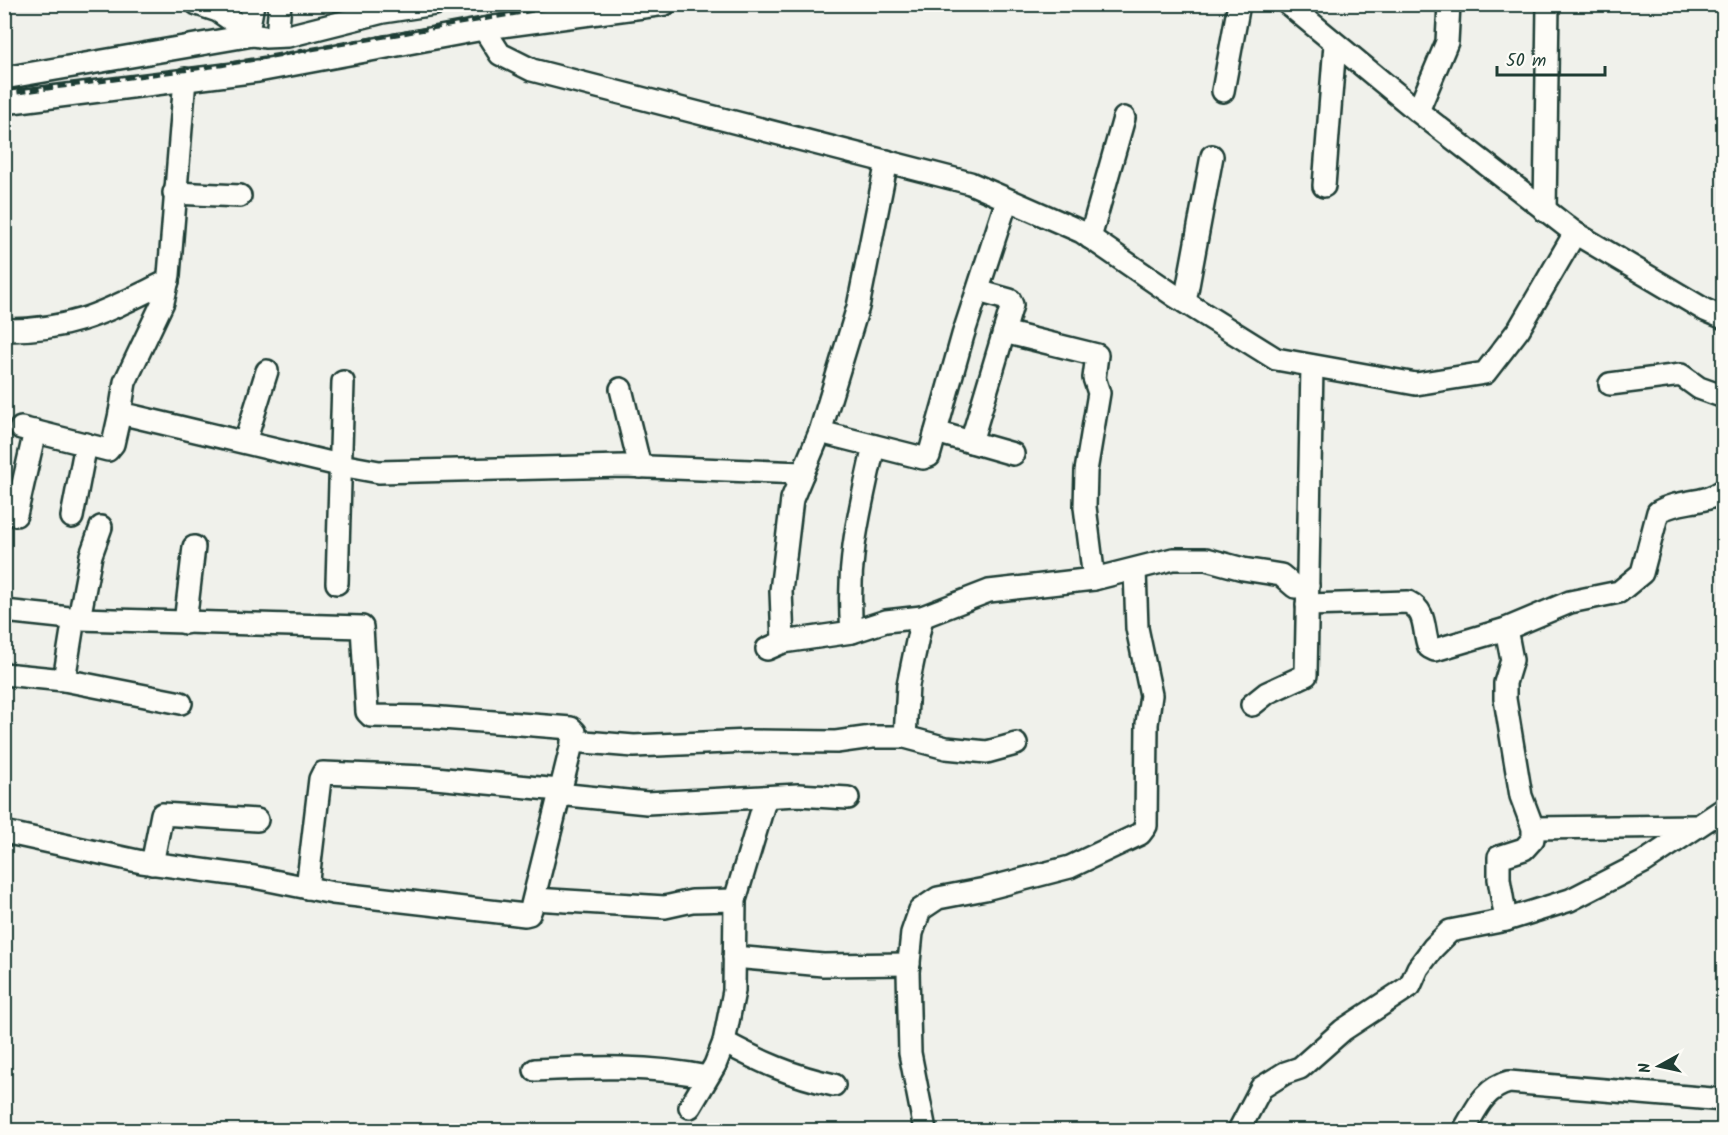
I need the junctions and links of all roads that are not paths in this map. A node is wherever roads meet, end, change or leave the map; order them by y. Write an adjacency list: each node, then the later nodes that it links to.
1 (197, 4): 11 (street)
2 (253, 4): 11 (street)
3 (280, 4): 12 (street)
4 (435, 4): 12 (street)
5 (665, 4): 10 (street)
6 (1239, 4): 16 (street)
7 (1288, 4): 13 (street)
8 (1449, 4): 18 (street)
9 (1548, 4): 26 (street)
10 (484, 29): 15 (street); 21 (street)
11 (250, 34): 12 (street); 14 (street)
12 (277, 36)
13 (1335, 44): 18 (street); 22 (street)
14 (4, 78)
15 (185, 79): 17 (street); 23 (street)
16 (1223, 91)
17 (4, 103)
18 (1418, 111): 26 (street)
19 (1124, 118): 28 (street)
20 (1212, 156): 31 (street)
21 (887, 161): 25 (street); 42 (street)
22 (1323, 186)
23 (174, 193): 24 (street); 29 (street)
24 (240, 196)
25 (1007, 200): 28 (street); 30 (street)
26 (1545, 211): 27 (street)
27 (1575, 233): 32 (street); 35 (street)
28 (1090, 238): 31 (street)
29 (168, 281): 33 (street); 41 (street)
30 (978, 291): 34 (street); 43 (street)
31 (1185, 302): 35 (street)
32 (1724, 318)
33 (4, 330)
34 (1004, 332): 45 (street); 58 (street)
35 (1312, 366): 60 (street)
36 (267, 371): 44 (street)
37 (343, 382): 49 (street)
38 (1610, 384): 40 (street)
39 (621, 388): 50 (street)
40 (1724, 397)
41 (120, 413): 44 (street); 46 (street)
42 (820, 432): 47 (street); 51 (street)
43 (936, 432): 45 (street); 47 (street)
44 (245, 442): 49 (street)
45 (971, 442): 48 (street)
46 (86, 444): 53 (street); 54 (street)
47 (874, 446): 66 (street)
48 (1012, 454)
49 (339, 465): 50 (street); 59 (street)
50 (640, 467): 51 (street)
51 (803, 473): 66 (street)
52 (1724, 490): 65 (street)
53 (16, 515)
54 (72, 517)
55 (101, 527): 63 (street)
56 (195, 548): 64 (street)
57 (1135, 570): 58 (street); 60 (street); 88 (street)
58 (1094, 579): 62 (street)
59 (337, 583)
60 (1307, 595): 65 (street); 70 (street)
61 (4, 610): 63 (street)
62 (922, 617): 66 (street); 71 (street)
63 (76, 618): 64 (street); 68 (street)
64 (185, 623): 72 (street)
65 (1506, 629): 80 (street)
66 (852, 632)
67 (4, 674): 68 (street)
68 (64, 680): 69 (street)
69 (182, 704)
70 (1252, 705)
71 (905, 737): 72 (street); 73 (street)
72 (572, 741): 74 (street)
73 (1016, 744)
74 (559, 792): 75 (street); 83 (street); 84 (street)
75 (766, 797): 76 (street); 85 (street)
76 (848, 798)
77 (1724, 809): 79 (street)
78 (257, 820): 82 (street)
79 (1697, 826): 80 (street); 86 (street)
80 (1533, 828): 86 (street)
81 (4, 832): 82 (street)
82 (152, 864): 83 (street)
83 (307, 888): 84 (street)
84 (534, 899): 85 (street)
85 (735, 900): 87 (street)
86 (1506, 920): 96 (street)
87 (734, 957): 88 (street); 89 (street)
88 (909, 964): 95 (street)
89 (724, 1042): 91 (street); 92 (street)
90 (536, 1070): 91 (street)
91 (707, 1077): 94 (street)
92 (834, 1085)
93 (1724, 1100): 97 (street)
94 (690, 1107)
95 (925, 1131)
96 (1239, 1131)
97 (1464, 1131)

